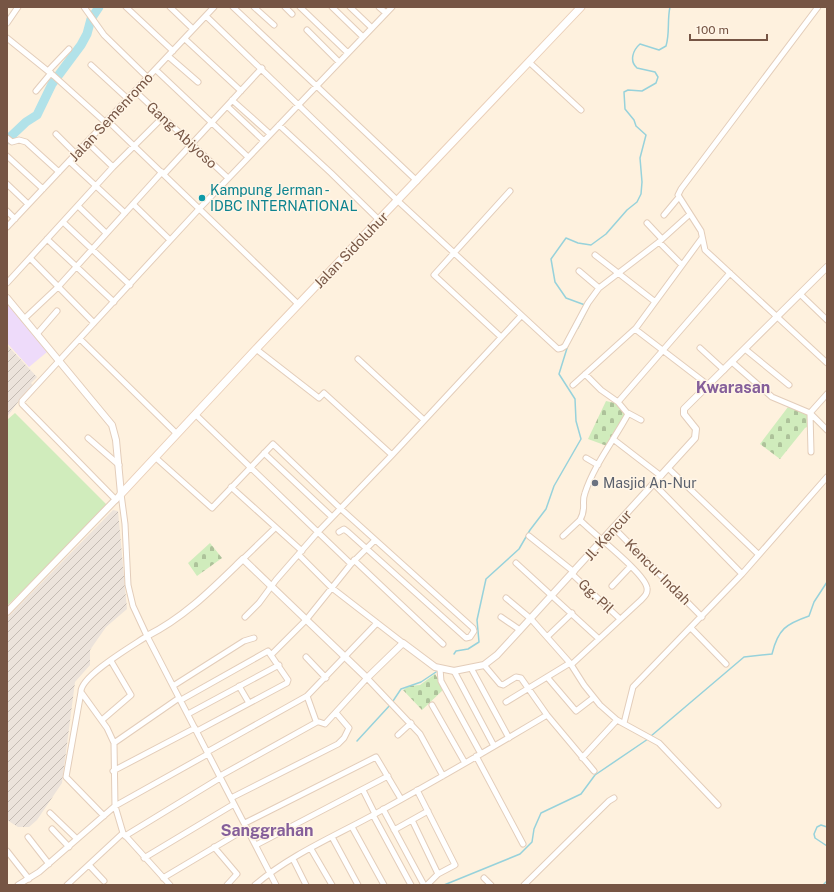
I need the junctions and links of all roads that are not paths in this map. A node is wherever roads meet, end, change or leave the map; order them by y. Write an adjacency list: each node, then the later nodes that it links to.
1 (18, 7): 18 (street)
2 (126, 7): 27 (street)
3 (170, 7): 21 (street)
4 (214, 7): 17 (street, Jalan Semenromo)
5 (233, 7): 38 (street)
6 (254, 7): 19 (street)
7 (285, 7): 16 (street)
8 (300, 7): 28 (street)
9 (332, 7): 23 (street)
10 (350, 7): 20 (street)
11 (392, 7): 15 (street)
12 (581, 7): 31 (main road, Jalan Sidoluhur)
13 (818, 7): 71 (street)
14 (86, 9): 36 (street)
15 (382, 10): 20 (street)
16 (292, 14)
17 (206, 16): 21 (street, Jalan Semenromo); 33 (street)
18 (7, 23)
19 (274, 25)
20 (372, 28): 23 (street)
21 (193, 29): 25 (street, Jalan Semenromo)
22 (307, 30): 30 (street)
23 (363, 37): 28 (street)
24 (7, 38): 35 (street)
25 (184, 39): 27 (street, Jalan Semenromo); 41 (street)
26 (69, 48): 35 (street)
27 (173, 51): 29 (street, Jalan Semenromo)
28 (348, 53): 30 (street)
29 (168, 56): 34 (street, Jalan Semenromo); 37 (street)
30 (339, 62): 38 (street)
31 (529, 62): 46 (street); 66 (main road, Jalan Sidoluhur)
32 (91, 65): 42 (street)
33 (262, 68): 41 (street); 44 (street)
34 (156, 70): 36 (street, Jalan Semenromo); 49 (street)
35 (51, 73): 39 (street); 48 (street)
36 (148, 78): 40 (street, Jalan Semenromo)
37 (198, 82)
38 (317, 86): 44 (street); 66 (street)
39 (36, 91)
40 (135, 91): 42 (street, Jalan Semenromo); 47 (street, Gang Abiyoso)
41 (241, 91): 43 (street)
42 (128, 98): 48 (street, Jalan Semenromo)
43 (232, 100): 45 (street); 52 (street)
44 (298, 105): 50 (street); 72 (street)
45 (227, 106): 49 (street); 54 (street)
46 (581, 110)
47 (162, 117): 56 (street, Gang Abiyoso); 57 (street)
48 (106, 121): 55 (street, Jalan Semenromo); 57 (street)
49 (212, 123): 56 (street); 60 (street)
50 (279, 125): 52 (street); 82 (street)
51 (56, 134): 58 (street)
52 (270, 134): 54 (street)
53 (7, 138): 63 (street)
54 (264, 141): 60 (street)
55 (87, 142): 58 (street, Jalan Semenromo); 62 (street)
56 (191, 144): 64 (street); 65 (street, Gang Abiyoso)
57 (134, 145): 62 (street); 64 (street)
58 (76, 154): 61 (street, Jalan Semenromo)
59 (7, 156): 69 (street)
60 (248, 157): 65 (street)
61 (69, 161): 63 (street, Jalan Semenromo); 68 (street)
62 (113, 167): 68 (street)
63 (59, 172): 69 (street, Jalan Semenromo)
64 (163, 173): 74 (street); 76 (street)
65 (228, 178): 76 (street)
66 (417, 180): 72 (main road, Jalan Sidoluhur)
67 (7, 184): 73 (street)
68 (96, 186): 75 (street); 78 (street)
69 (43, 189): 73 (street, Jalan Semenromo)
70 (510, 191): 92 (street)
71 (679, 197): 79 (street); 80 (street)
72 (398, 201): 82 (main road, Jalan Sidoluhur); 92 (street)
73 (28, 204): 81 (street, Jalan Semenromo)
74 (133, 204): 78 (street); 89 (street)
75 (78, 206): 83 (street); 86 (street)
76 (199, 209): 89 (street); 109 (street)
77 (7, 211): 81 (street)
78 (125, 213): 86 (street)
79 (690, 214): 87 (street); 90 (street)
80 (664, 215)
81 (15, 219): 85 (street, Jalan Semenromo)
82 (379, 220): 109 (main road, Jalan Sidoluhur)
83 (63, 222): 88 (street); 91 (street)
84 (647, 223): 90 (street)
85 (7, 227)
86 (106, 233): 91 (street)
87 (702, 238): 95 (street); 100 (street)
88 (47, 239): 94 (street); 96 (street)
89 (170, 240): 102 (street)
90 (660, 240): 95 (street); 99 (street)
91 (92, 249): 96 (street); 102 (street)
92 (453, 252): 111 (street); 118 (street)
93 (595, 255): 99 (street)
94 (30, 258): 101 (street); 103 (street)
95 (682, 265): 107 (street)
96 (76, 266): 103 (street); 108 (street)
97 (827, 267): 105 (street, Jl. Kencur)
98 (579, 271): 104 (street)
99 (618, 274): 104 (street); 107 (street)
100 (730, 274): 112 (street); 123 (street)
101 (7, 283)
102 (130, 285): 108 (street)
103 (58, 287): 113 (street); 115 (street)
104 (599, 288): 111 (street)
105 (800, 294): 112 (street, Jl. Kencur); 114 (street)
106 (7, 298): 113 (street)
107 (654, 301): 116 (street)
108 (114, 302): 115 (street)
109 (298, 304): 121 (main road, Jalan Sidoluhur)
110 (57, 311): 117 (street)
111 (522, 316): 118 (street)
112 (777, 318): 122 (street, Jl. Kencur); 127 (street)
113 (24, 319): 117 (street)
114 (827, 320)
115 (94, 323): 119 (street)
116 (635, 329): 123 (street); 129 (street)
117 (37, 334): 125 (street)
118 (501, 337): 138 (street)
119 (80, 339): 125 (street); 141 (street)
120 (700, 347): 128 (street)
121 (256, 349): 137 (main road, Jalan Sidoluhur); 146 (street)
122 (745, 349): 126 (street, Jl. Kencur); 132 (street)
123 (664, 351): 131 (street); 134 (street)
124 (358, 358): 138 (street)
125 (59, 362): 150 (street); 157 (street)
126 (732, 362): 128 (street, Jl. Kencur); 135 (street)
127 (827, 363)
128 (724, 370): 131 (street, Jl. Kencur)
129 (585, 374): 130 (street); 134 (street)
130 (573, 385)
131 (708, 385): 152 (street, Jl. Kencur)
132 (789, 385)
133 (827, 394): 135 (street)
134 (618, 402): 136 (street)
135 (810, 412): 140 (street); 144 (street)
136 (628, 413): 139 (street); 143 (street)
137 (196, 415): 141 (main road, Jalan Sidoluhur); 151 (street)
138 (424, 420): 146 (street)
139 (641, 420)
140 (827, 430)
141 (177, 434): 147 (main road, Jalan Sidoluhur)
142 (88, 438): 150 (street)
143 (613, 439): 149 (street); 153 (street)
144 (810, 452)
145 (264, 453): 151 (street); 158 (street); 159 (street)
146 (392, 455): 158 (street)
147 (156, 458): 156 (street); 157 (main road, Jalan Sidoluhur)
148 (586, 458): 149 (street)
149 (598, 465): 160 (street)
150 (119, 466): 157 (street)
151 (251, 468): 156 (street); 164 (street)
152 (668, 468): 153 (street, Jl. Kencur); 171 (street)
153 (661, 476): 155 (street, Jl. Kencur)
154 (827, 477): 177 (street)
155 (654, 484): 162 (street, Jl. Kencur); 177 (street)
156 (231, 487): 161 (street)
157 (119, 497): 183 (street); 194 (street)
158 (341, 509): 159 (street); 167 (street)
159 (332, 517): 164 (street)
160 (580, 520): 166 (street); 168 (street)
161 (275, 528): 170 (street); 172 (street)
162 (614, 528): 168 (street, Jl. Kencur); 185 (street, Kencur Indah)
163 (339, 532): 169 (street)
164 (317, 533): 170 (street); 173 (street)
165 (529, 536): 176 (street, Gg. Pil)
166 (563, 536)
167 (375, 540): 169 (street); 169 (street)
168 (602, 541): 175 (street); 176 (street, Jl. Kencur)
169 (366, 548): 173 (street)
170 (300, 553): 178 (street); 180 (street)
171 (757, 553)
172 (243, 559): 178 (street); 194 (street)
173 (353, 562): 180 (street); 199 (street)
174 (516, 563): 181 (street)
175 (630, 567): 179 (street); 188 (street)
176 (573, 573): 181 (street, Jl. Kencur); 188 (street, Gg. Pil)
177 (742, 574): 185 (street)
178 (272, 586): 186 (street); 190 (street)
179 (612, 586)
180 (332, 588): 190 (street); 191 (street)
181 (553, 595): 184 (street); 189 (street, Jl. Kencur)
182 (506, 598): 189 (street)
183 (7, 612)
184 (572, 613): 195 (street); 197 (street)
185 (702, 616): 192 (street)
186 (245, 617)
187 (501, 617): 193 (street)
188 (620, 618): 197 (street)
189 (531, 619): 193 (street, Jl. Kencur); 195 (street)
190 (306, 620): 200 (street); 202 (street)
191 (377, 623): 198 (street); 202 (street)
192 (691, 628): 205 (street); 230 (street)
193 (520, 630): 207 (street, Jl. Kencur)
194 (147, 636): 203 (street); 214 (street)
195 (547, 637): 204 (street)
196 (254, 638): 214 (street)
197 (599, 639): 204 (street)
198 (403, 643): 209 (street, Jl. Kencur); 213 (street)
199 (443, 644)
200 (271, 655): 206 (street); 220 (street)
201 (306, 657): 212 (street)
202 (346, 657): 212 (street); 213 (street)
203 (111, 661): 217 (street); 227 (street)
204 (570, 664): 211 (street); 219 (street)
205 (726, 664)
206 (279, 665): 215 (street); 222 (street)
207 (484, 665): 208 (street, Jl. Kencur); 216 (street)
208 (471, 668): 210 (street, Jl. Kencur); 234 (street)
209 (440, 669): 210 (street, Jl. Kencur); 238 (street)
210 (454, 671): 236 (street)
211 (547, 677): 216 (street); 219 (street)
212 (326, 678): 218 (street)
213 (367, 678): 225 (street); 231 (street)
214 (173, 686): 220 (street)
215 (239, 686): 222 (street); 224 (street)
216 (528, 689): 221 (street); 226 (street)
217 (81, 692): 227 (street); 258 (street)
218 (307, 696): 229 (street); 237 (street)
219 (593, 698): 228 (street)
220 (180, 699): 224 (street); 235 (street)
221 (506, 702)
222 (249, 703): 232 (street)
223 (432, 704): 240 (street)
224 (188, 714): 232 (street)
225 (336, 714): 229 (street); 248 (street)
226 (546, 715): 234 (street); 239 (street)
227 (102, 720): 235 (street)
228 (617, 720): 230 (street); 239 (street)
229 (317, 722): 245 (street)
230 (624, 723): 252 (street)
231 (411, 724): 233 (street); 244 (street)
232 (196, 729): 237 (street); 241 (street)
233 (398, 735)
234 (509, 738): 236 (street)
235 (114, 743): 241 (street)
236 (494, 746): 238 (street)
237 (208, 753): 245 (street); 253 (street)
238 (479, 755): 240 (street); 268 (street)
239 (582, 758): 242 (street)
240 (465, 763): 244 (street)
241 (113, 771): 253 (street)
242 (594, 771)
243 (388, 776): 246 (street); 250 (street); 260 (street)
244 (443, 776): 247 (street)
245 (220, 777): 248 (street); 264 (street)
246 (363, 790): 257 (street); 269 (street)
247 (418, 790): 250 (street); 255 (street)
248 (231, 798): 251 (street)
249 (614, 798): 297 (street)
250 (401, 800): 254 (street)
251 (234, 804): 260 (street); 274 (street)
252 (718, 805)
253 (115, 806): 258 (street); 264 (street)
254 (383, 809): 257 (street); 263 (street)
255 (428, 811): 259 (street); 279 (street)
256 (50, 813): 267 (street)
257 (374, 815): 261 (street); 294 (street)
258 (104, 816): 267 (street)
259 (412, 820): 263 (street); 279 (street)
260 (246, 825): 269 (street); 271 (street)
261 (352, 826): 266 (street); 293 (street)
262 (52, 829): 270 (street)
263 (394, 830): 295 (street)
264 (124, 835): 274 (street); 277 (street)
265 (28, 837): 276 (street)
266 (332, 837): 272 (street); 292 (street)
267 (77, 839): 270 (street)
268 (523, 844)
269 (256, 846): 278 (street)
270 (69, 847): 276 (street)
271 (214, 848): 280 (street); 287 (street)
272 (311, 848): 275 (street); 291 (street)
273 (7, 851): 282 (street)
274 (144, 858): 280 (street)
275 (293, 859): 278 (street); 290 (street)
276 (49, 864): 282 (street)
277 (89, 865): 283 (street); 285 (street)
278 (269, 872): 288 (street); 289 (street)
279 (438, 874): 295 (street)
280 (163, 878): 286 (street)
281 (484, 878): 296 (street)
282 (29, 879): 284 (street)
283 (104, 881)
284 (18, 885)
285 (67, 885)
286 (170, 885)
287 (227, 885)
288 (255, 885)
289 (276, 885)
290 (306, 885)
291 (332, 885)
292 (358, 885)
293 (384, 885)
294 (411, 885)
295 (426, 885)
296 (491, 885)
297 (524, 885)

